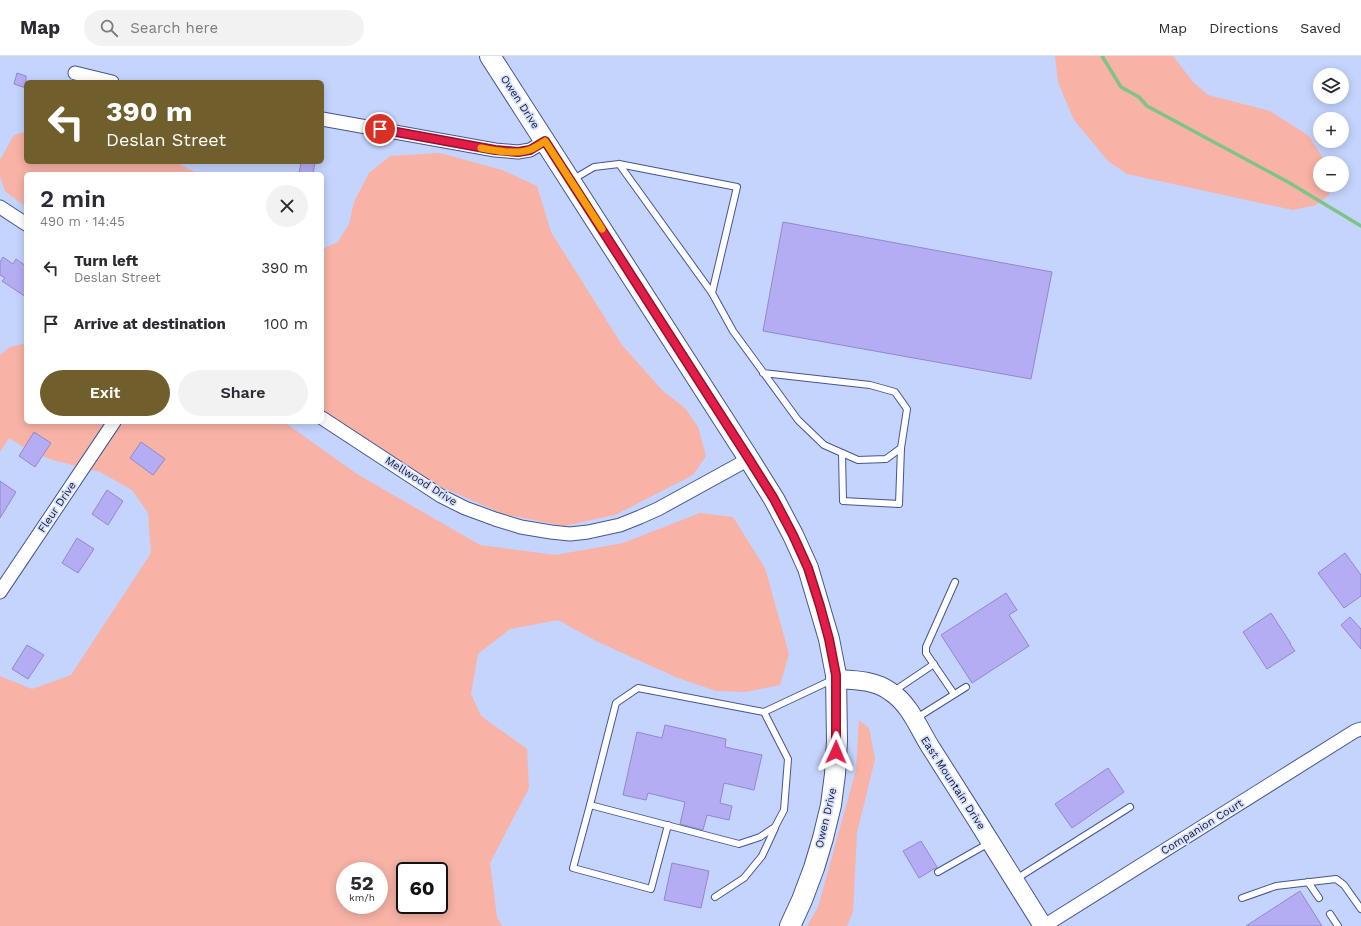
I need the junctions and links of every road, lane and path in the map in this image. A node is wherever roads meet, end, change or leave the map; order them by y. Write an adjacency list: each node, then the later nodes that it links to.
1 (490, 56): 5 (main road, Owen Drive)
2 (75, 73): 3 (street)
3 (104, 80)
4 (324, 119): 5 (street)
5 (545, 141): 7 (main road, Owen Drive)
6 (619, 164): 7 (lane); 10 (lane); 10 (lane)
7 (571, 181): 16 (main road, Owen Drive)
8 (0, 207): 9 (street)
9 (24, 223)
10 (712, 293): 11 (lane)
11 (763, 372): 14 (lane); 15 (lane)
12 (324, 419): 16 (street, Mellwood Drive)
13 (113, 424): 18 (street, Fleur Drive)
14 (901, 448): 15 (lane); 15 (lane)
15 (842, 453)
16 (749, 459): 20 (main road, Owen Drive)
17 (955, 582): 19 (lane)
18 (0, 592)
19 (934, 664): 22 (lane); 23 (lane)
20 (836, 679): 22 (street, East Mountain Drive); 24 (lane); 40 (main road, Owen Drive)
21 (966, 686): 23 (lane)
22 (892, 692): 25 (street, East Mountain Drive)
23 (954, 694): 25 (lane)
24 (764, 712): 27 (lane); 30 (lane)
25 (914, 720): 31 (street, East Mountain Drive)
26 (1361, 729): 41 (street, Companion Court)
27 (590, 805): 29 (lane); 29 (lane)
28 (1130, 807): 33 (lane)
29 (668, 825): 30 (lane)
30 (775, 827): 35 (lane)
31 (991, 842): 32 (lane); 33 (street, East Mountain Drive)
32 (938, 872)
33 (1014, 880): 41 (street, East Mountain Drive)
34 (1308, 882): 36 (lane); 37 (lane); 38 (lane)
35 (715, 897)
36 (1242, 898)
37 (1319, 898)
38 (1361, 909)
39 (1330, 914): 42 (lane)
40 (790, 926)
41 (1044, 926)
42 (1338, 926)

